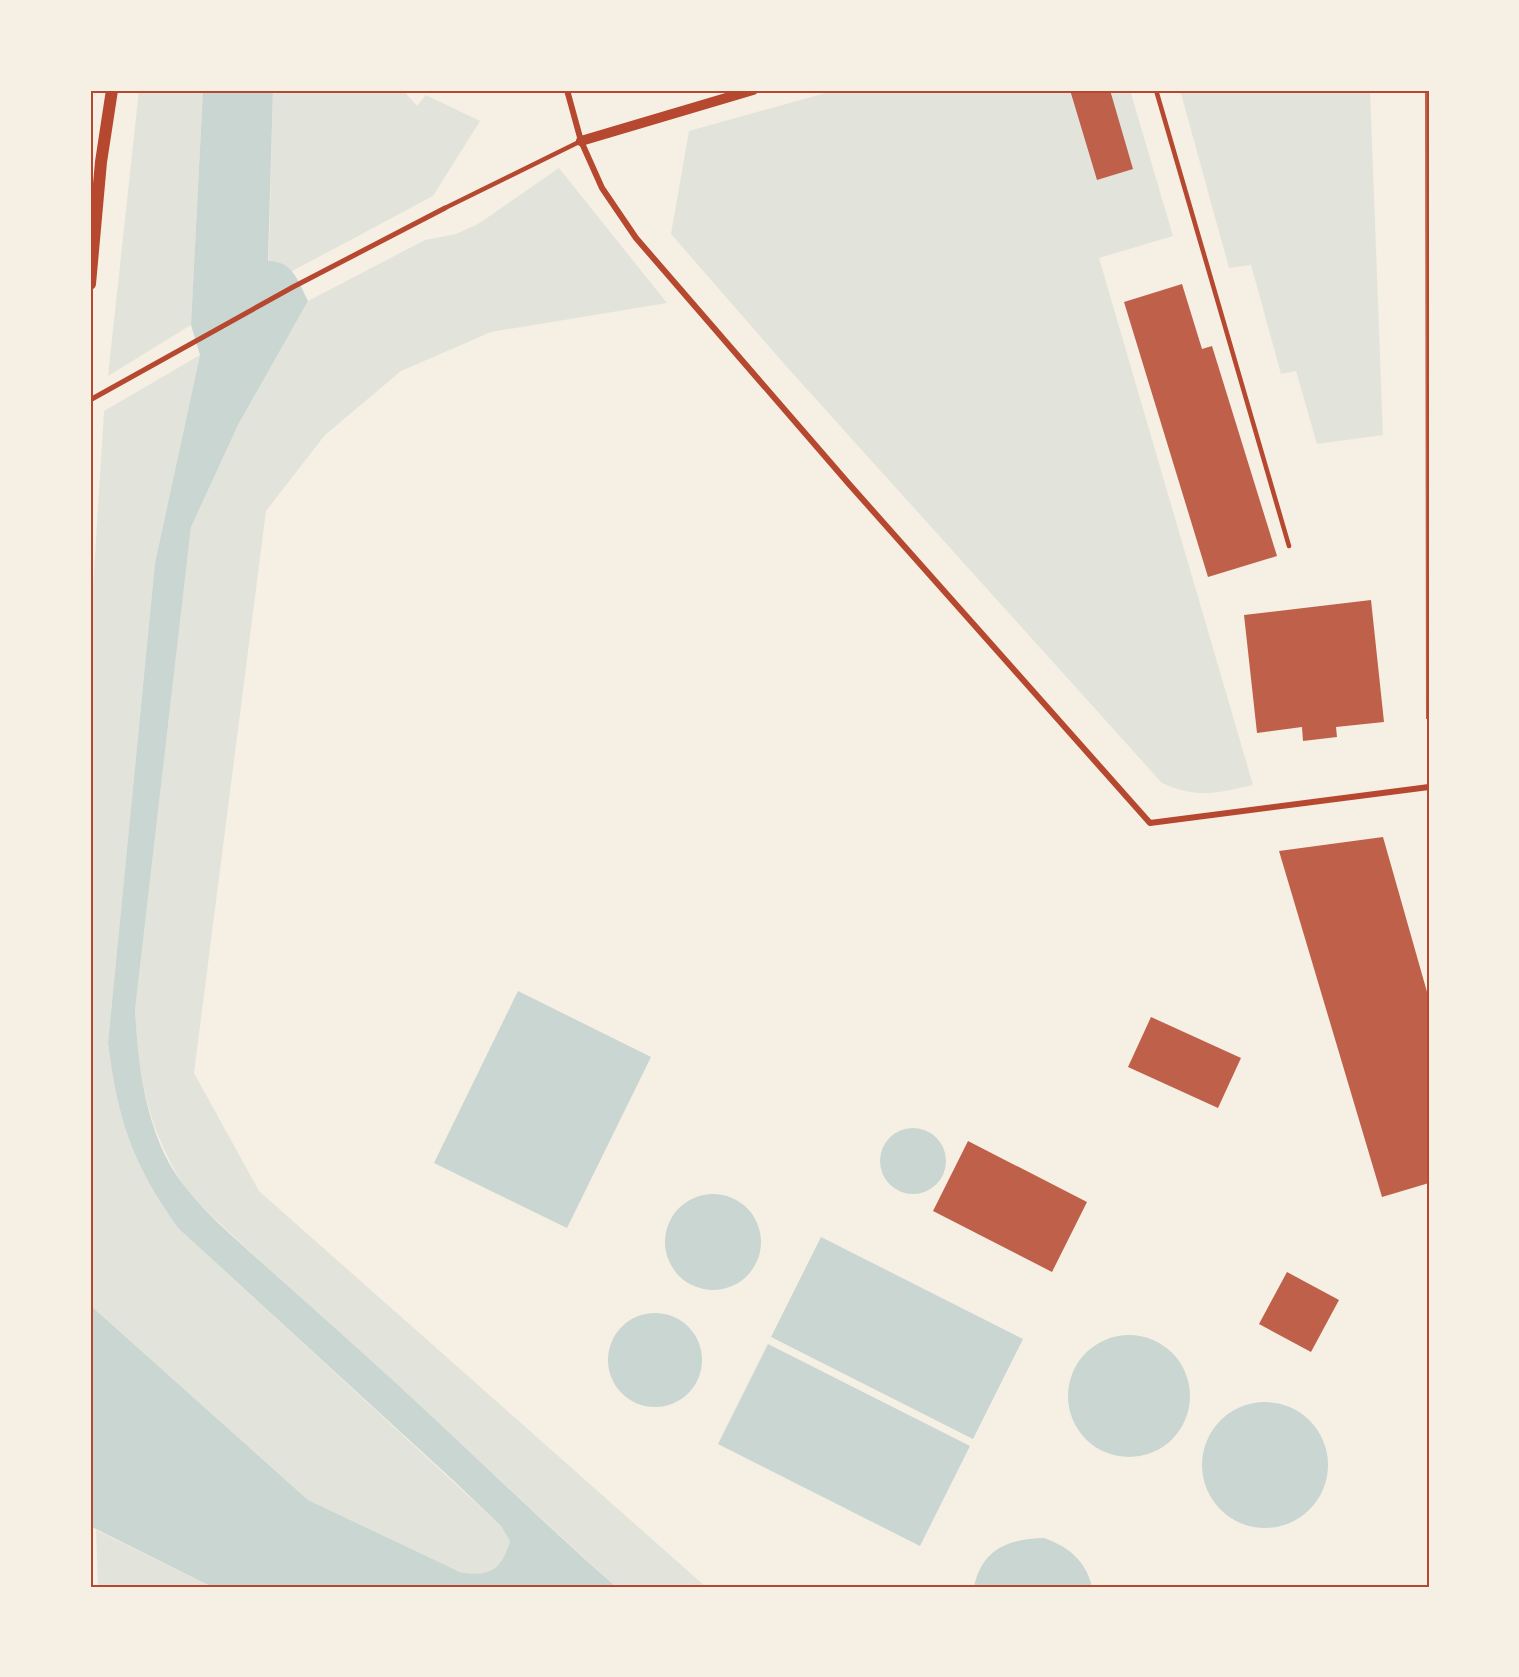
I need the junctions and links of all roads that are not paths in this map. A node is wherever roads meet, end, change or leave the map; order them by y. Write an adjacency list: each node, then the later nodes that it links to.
1 (112, 90): 7 (main road)
2 (567, 90): 5 (street)
3 (753, 90): 5 (street)
4 (1156, 90): 9 (lane)
5 (580, 141): 6 (lane); 10 (street)
6 (446, 208): 8 (street)
7 (90, 284)
8 (90, 399)
9 (1289, 546)
10 (1429, 787)

